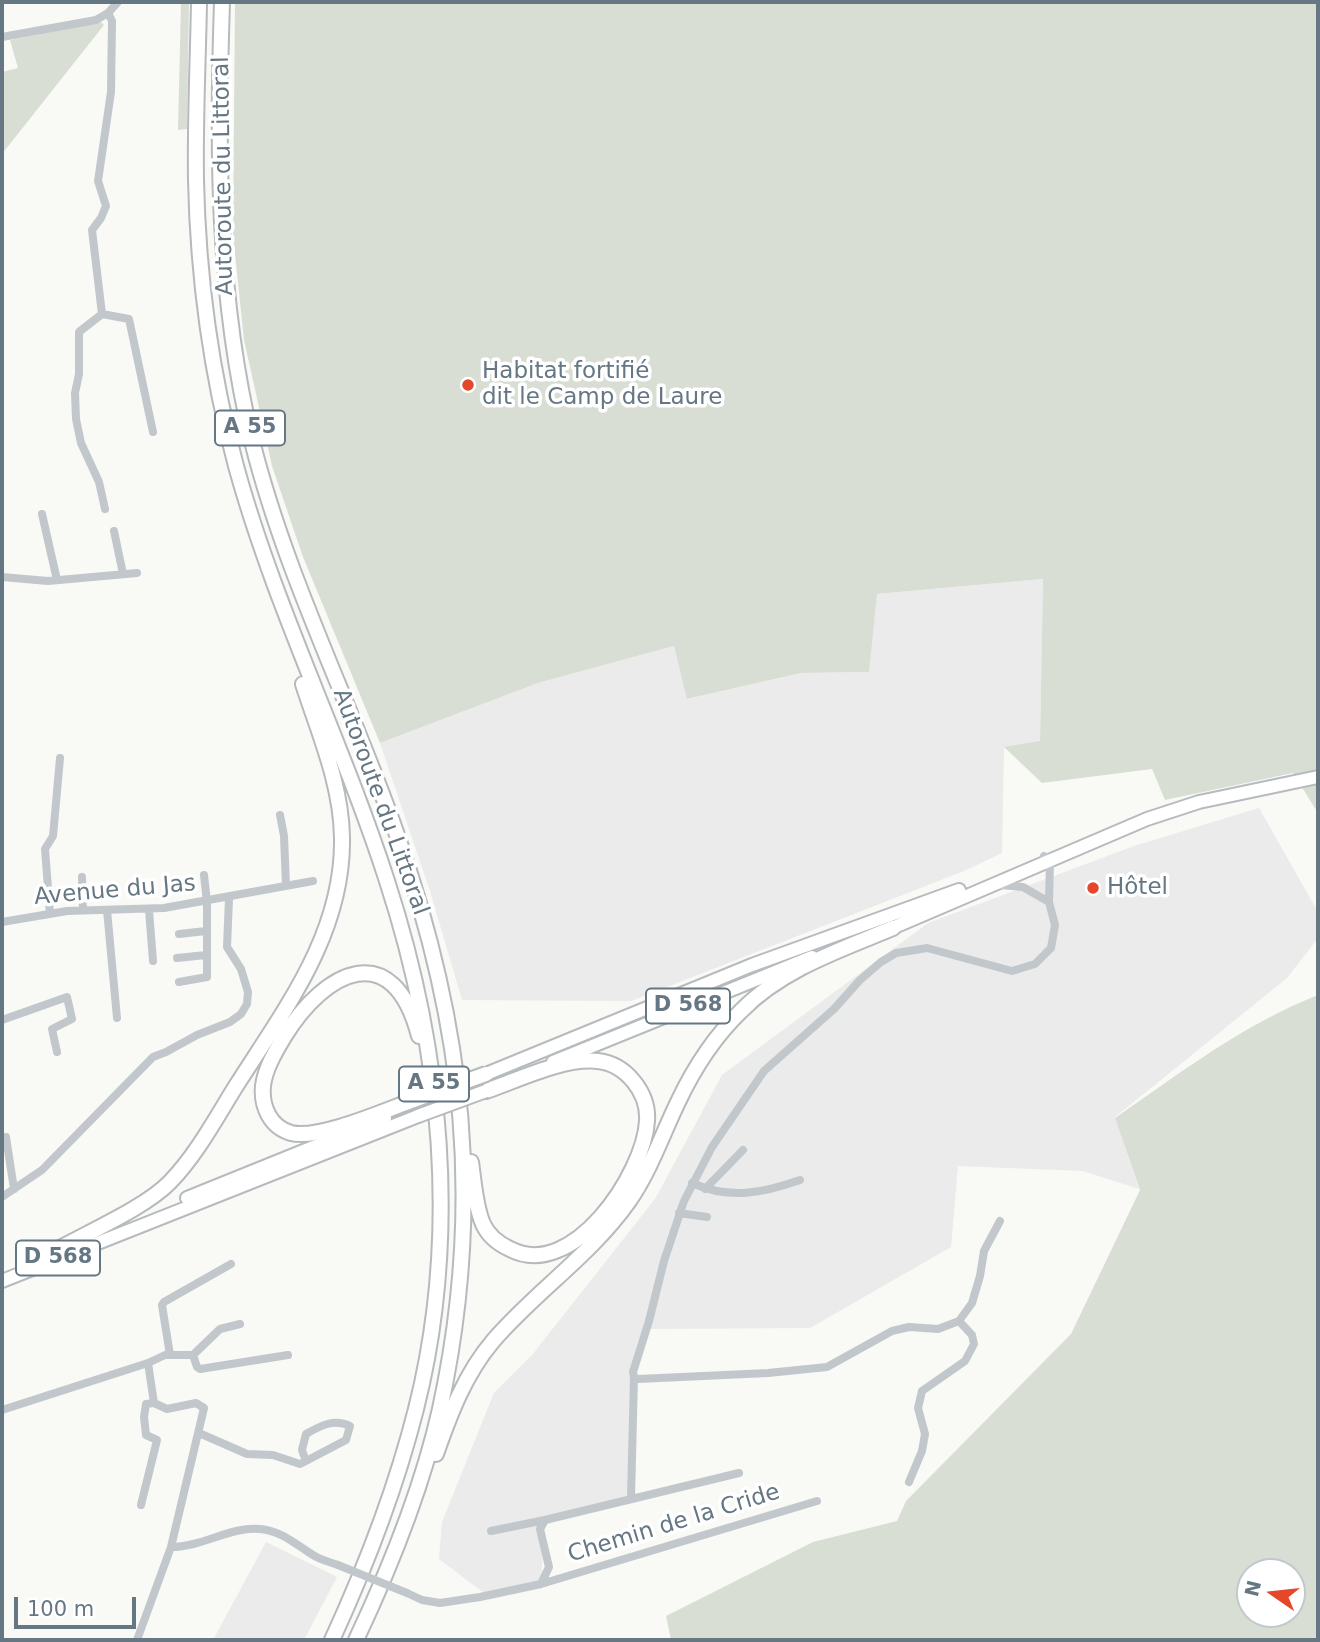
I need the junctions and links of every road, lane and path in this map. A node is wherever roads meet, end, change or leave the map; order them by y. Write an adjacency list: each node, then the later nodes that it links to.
1 (118, 2): 4 (street)
2 (199, 2): 11 (highway, Autoroute du Littoral / A 55)
3 (222, 2): 19 (highway, Autoroute du Littoral / A 55)
4 (108, 13): 5 (street); 6 (street)
5 (2, 37)
6 (102, 314): 7 (street); 8 (street)
7 (153, 432)
8 (105, 509)
9 (42, 514): 15 (street)
10 (114, 531): 13 (street)
11 (258, 539): 59 (highway); 63 (highway, Autoroute du Littoral / A 55)
12 (137, 573): 13 (street)
13 (123, 574): 15 (street)
14 (2, 577): 15 (street)
15 (57, 580)
16 (60, 758): 34 (street)
17 (1318, 777): 20 (main road, D 568)
18 (280, 815): 25 (street)
19 (396, 831): 47 (highway); 86 (highway, Autoroute du Littoral / A 55)
20 (1047, 858): 21 (main road, D 568); 30 (street)
21 (1028, 866): 26 (main road, D 568); 27 (street); 46 (main road, D 568)
22 (204, 875): 29 (street)
23 (82, 877): 31 (street)
24 (313, 881): 25 (street, Avenue du Jas)
25 (286, 886): 28 (street, Avenue du Jas)
26 (990, 886): 27 (street); 36 (main road, D 568)
27 (1029, 890): 30 (street)
28 (229, 898): 29 (street, Avenue du Jas); 53 (street)
29 (207, 902): 33 (street, Avenue du Jas); 37 (street)
30 (1049, 902): 52 (street)
31 (83, 910): 32 (street, Avenue du Jas); 34 (street, Avenue du Jas)
32 (107, 910): 33 (street, Avenue du Jas); 43 (street)
33 (149, 910): 41 (street)
34 (50, 914): 35 (street, Avenue du Jas)
35 (2, 922)
36 (893, 928): 47 (main road, D 568); 86 (highway)
37 (206, 932): 38 (street); 39 (street)
38 (179, 934)
39 (206, 955): 40 (street); 42 (street)
40 (177, 958)
41 (153, 961)
42 (179, 982)
43 (117, 1018)
44 (2, 1020): 45 (street)
45 (57, 1052)
46 (490, 1073): 48 (highway, bridge)
47 (486, 1091): 48 (main road, D 568, bridge)
48 (416, 1107): 59 (main road, D 568); 62 (main road, D 568); 63 (highway)
49 (6, 1137): 53 (street)
50 (743, 1150): 54 (street)
51 (800, 1180): 54 (street)
52 (692, 1183): 54 (street); 56 (street)
53 (14, 1189): 55 (street)
54 (705, 1189)
55 (2, 1197)
56 (679, 1213): 57 (street); 70 (street)
57 (707, 1217)
58 (1000, 1221): 64 (street)
59 (52, 1252): 61 (main road, D 568)
60 (231, 1264): 67 (street)
61 (2, 1272)
62 (2, 1281)
63 (433, 1310): 85 (highway, Autoroute du Littoral / A 55)
64 (959, 1321): 70 (street); 76 (street)
65 (240, 1324): 66 (street)
66 (192, 1354): 67 (street); 68 (street)
67 (170, 1355): 69 (street)
68 (288, 1355)
69 (148, 1363): 71 (street); 72 (street)
70 (634, 1377): 77 (street)
71 (154, 1403): 73 (street); 79 (street)
72 (2, 1410)
73 (199, 1433): 74 (street); 82 (street)
74 (306, 1461): 74 (street)
75 (739, 1473): 77 (street, Chemin de la Cride)
76 (909, 1482)
77 (631, 1499): 80 (street, Chemin de la Cride)
78 (817, 1501): 83 (street, Chemin de la Cride)
79 (141, 1505)
80 (545, 1520): 81 (street); 83 (street, Chemin de la Cride)
81 (491, 1531)
82 (171, 1547): 83 (street, Chemin de la Cride, bridge); 84 (street)
83 (541, 1584)
84 (137, 1640)
85 (332, 1640)
86 (358, 1640)

